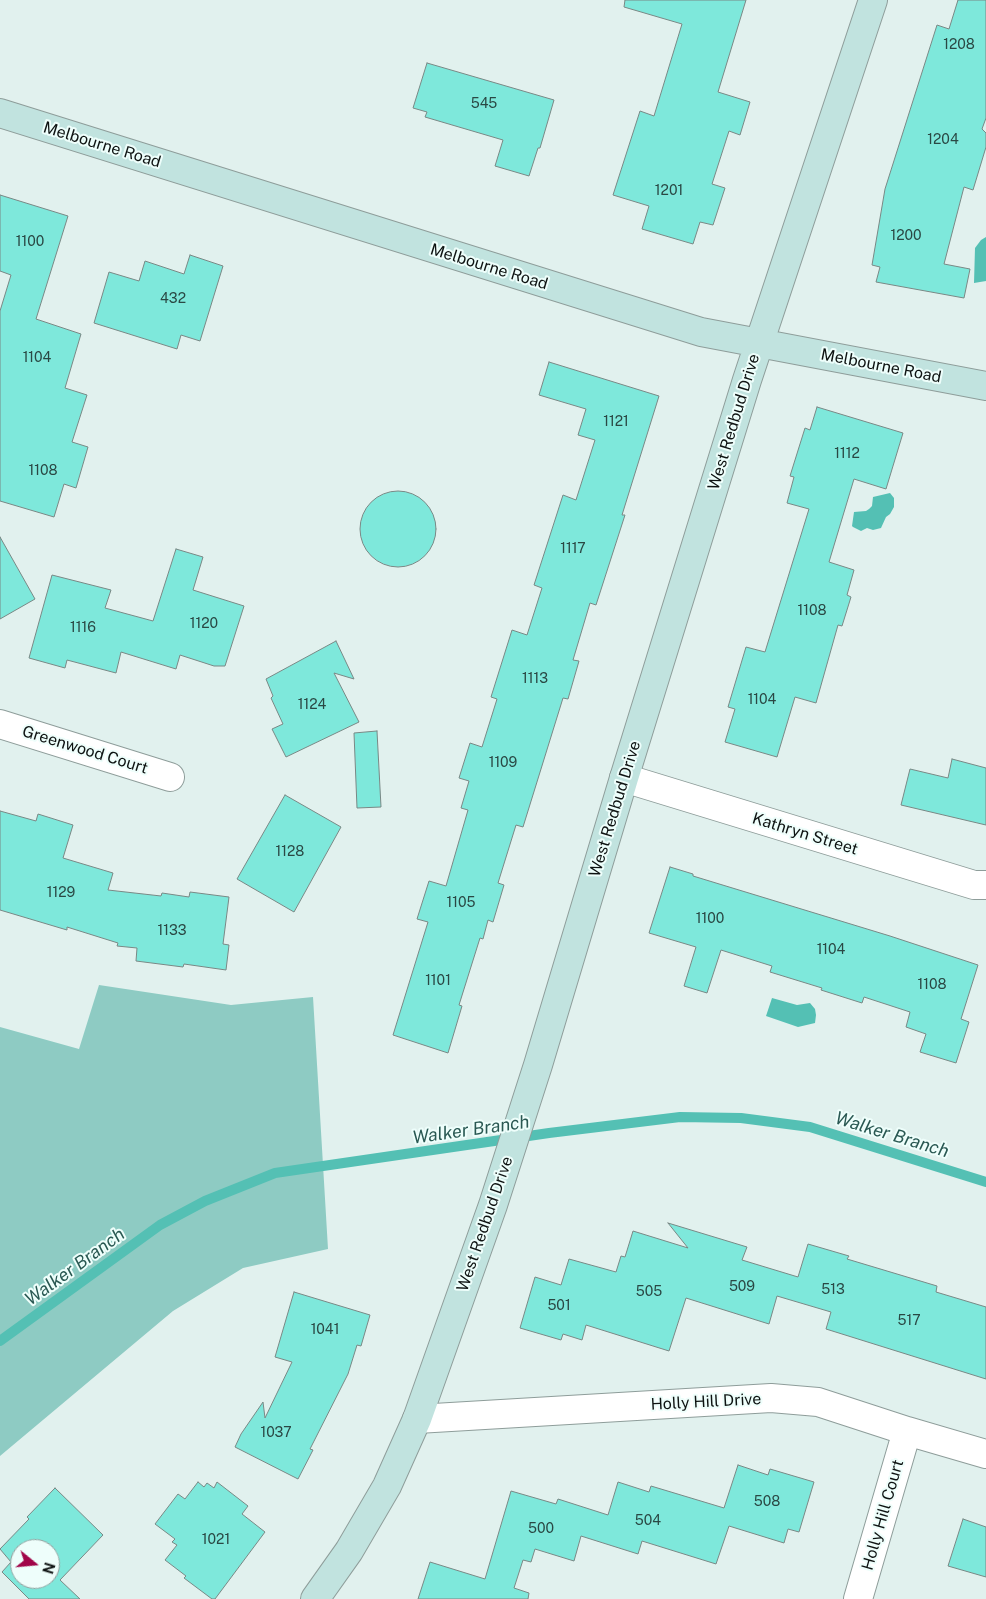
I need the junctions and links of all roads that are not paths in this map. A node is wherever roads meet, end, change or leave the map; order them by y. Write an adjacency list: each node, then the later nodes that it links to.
1 (873, 0): 3 (street, West Redbud Drive)
2 (0, 113): 3 (street, Melbourne Road)
3 (759, 342): 4 (street, Melbourne Road); 7 (street, West Redbud Drive)
4 (986, 386)
5 (0, 724): 6 (street, Greenwood Court)
6 (170, 777)
7 (624, 778): 8 (street, Kathryn Street); 9 (street, West Redbud Drive)
8 (986, 885)
9 (418, 1419): 10 (street, Holly Hill Drive); 12 (street, West Redbud Drive)
10 (907, 1431): 11 (street, Holly Hill Drive); 13 (street, Holly Hill Court)
11 (986, 1454)
12 (315, 1599)
13 (858, 1599)

